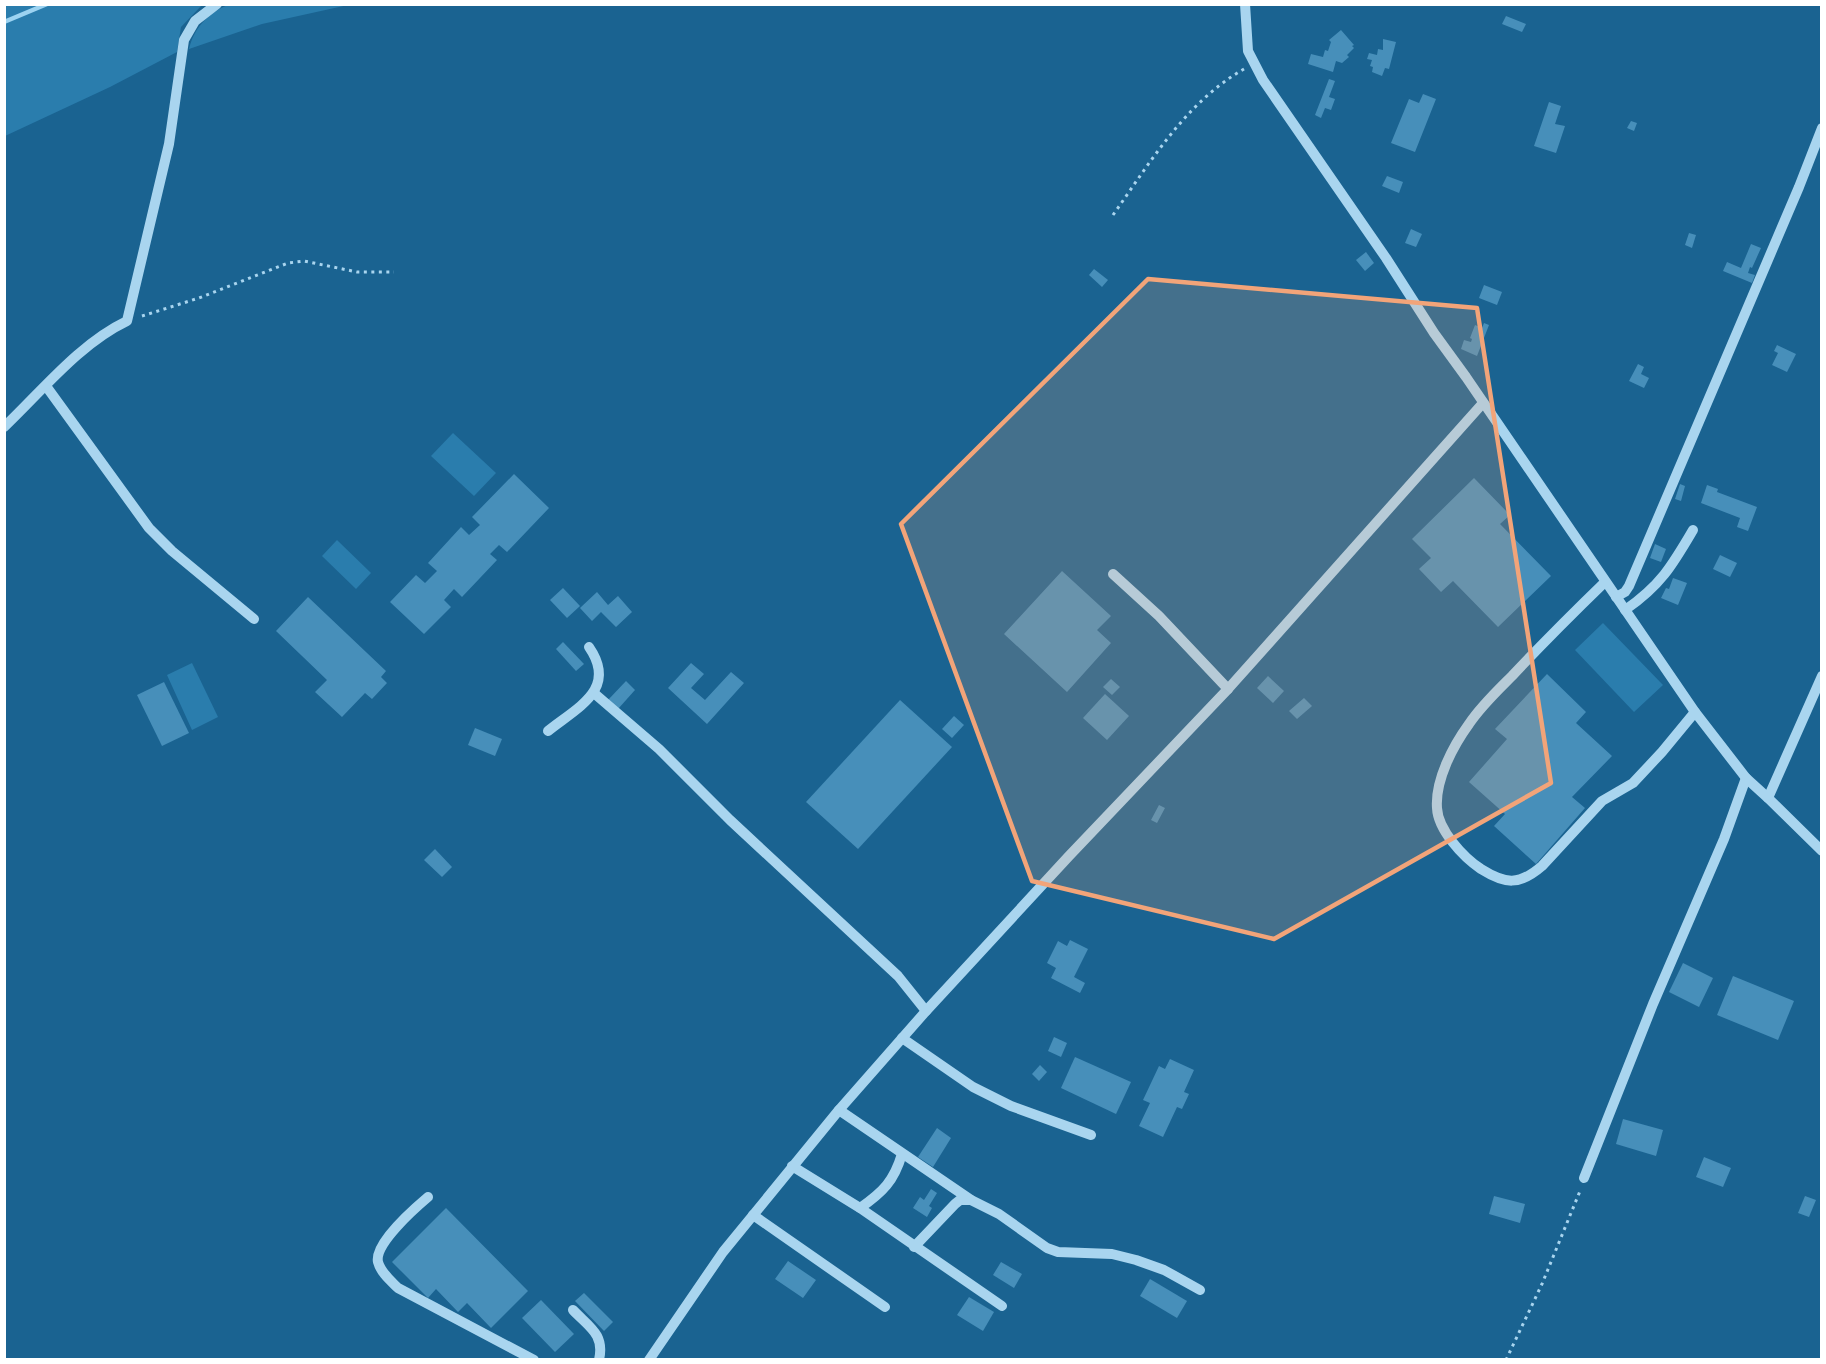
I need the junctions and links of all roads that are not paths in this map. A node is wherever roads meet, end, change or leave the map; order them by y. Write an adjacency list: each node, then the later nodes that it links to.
1 (217, 4): 4 (street)
2 (1245, 4): 5 (street)
3 (1821, 128): 10 (street)
4 (46, 386): 6 (street); 12 (street)
5 (1483, 403): 9 (street); 15 (street)
6 (4, 428)
7 (1693, 530): 11 (street)
8 (1113, 574): 15 (street)
9 (1605, 582): 10 (street); 17 (street)
10 (1616, 597): 11 (street)
11 (1625, 610): 17 (street)
12 (254, 619)
13 (589, 647): 16 (street)
14 (1821, 676): 20 (street)
15 (1228, 689): 22 (street)
16 (595, 694): 18 (street); 22 (street)
17 (1695, 712): 19 (street)
18 (548, 731)
19 (1746, 778): 20 (street); 28 (street)
20 (1768, 798): 21 (street)
21 (1821, 851)
22 (926, 1011): 23 (street)
23 (902, 1038): 24 (street); 25 (street)
24 (839, 1110): 26 (street); 27 (street)
25 (1091, 1135)
26 (902, 1154): 30 (street); 31 (street)
27 (792, 1166): 31 (street); 32 (street)
28 (1584, 1178)
29 (428, 1197): 38 (street)
30 (971, 1200): 33 (street); 34 (street)
31 (860, 1208): 33 (street)
32 (753, 1215): 36 (street); 40 (street)
33 (914, 1247): 35 (street)
34 (1200, 1290)
35 (1002, 1306)
36 (885, 1307)
37 (573, 1310): 39 (street)
38 (534, 1359)
39 (599, 1359)
40 (650, 1359)

